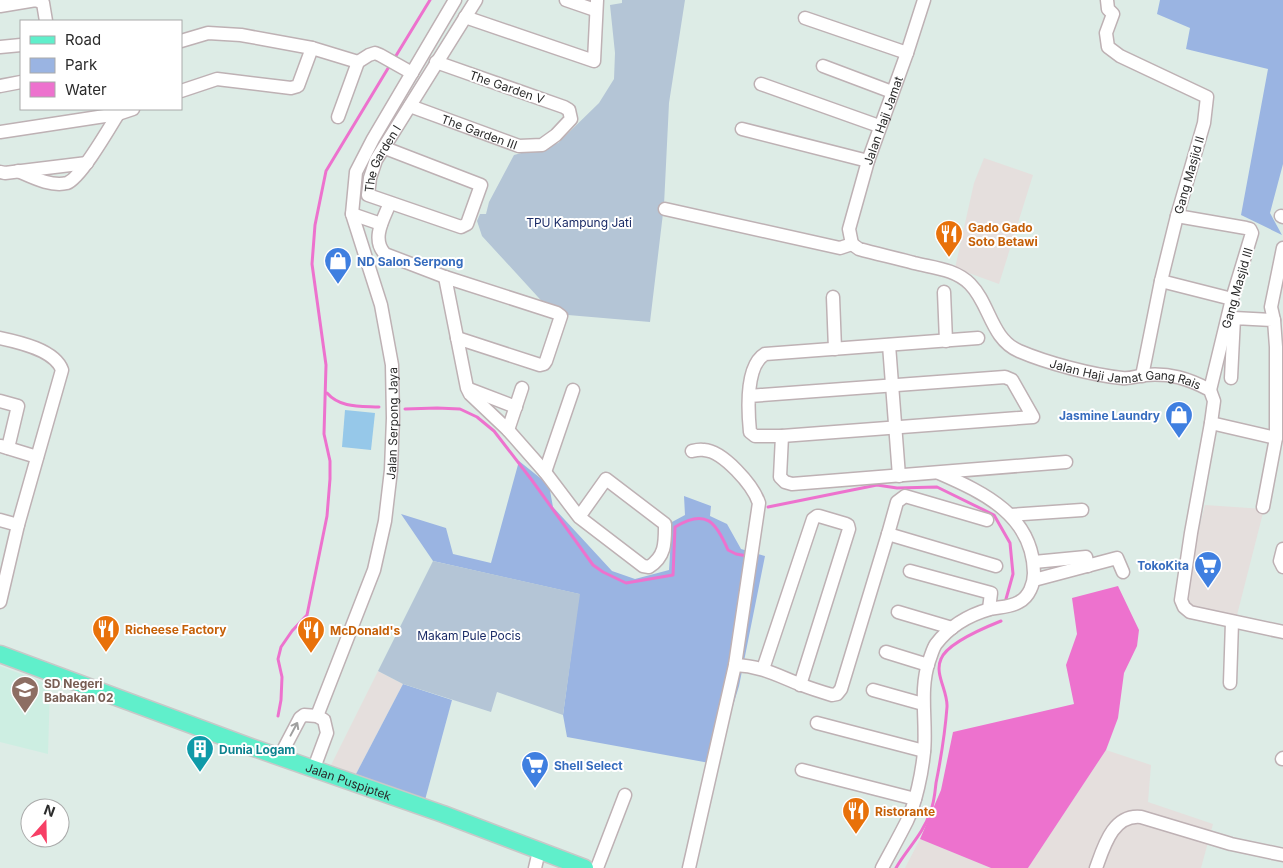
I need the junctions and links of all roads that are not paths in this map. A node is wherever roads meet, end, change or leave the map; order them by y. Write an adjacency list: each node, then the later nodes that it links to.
1 (455, 0): 19 (street, Jalan Serpong Jaya)
2 (476, 0): 8 (street, The Garden I)
3 (566, 0): 6 (street)
4 (924, 0): 15 (street, Jalan Haji Jamat)
5 (1106, 0): 40 (street, Gang Masjid II)
6 (596, 5): 8 (street)
7 (0, 6): 10 (street)
8 (465, 17): 17 (street, The Garden I)
9 (805, 18): 15 (street)
10 (46, 20)
11 (182, 42): 14 (street)
12 (20, 45): 13 (street)
13 (0, 47)
14 (312, 48): 16 (street); 23 (street)
15 (907, 53): 24 (street, Jalan Haji Jamat)
16 (358, 62): 19 (street); 27 (street)
17 (436, 62): 25 (street, The Garden I); 28 (street, The Garden V)
18 (823, 66): 24 (street)
19 (407, 70): 39 (street, Jalan Serpong Jaya)
20 (20, 82): 22 (street)
21 (761, 84): 29 (street)
22 (0, 86)
23 (182, 91)
24 (892, 92): 29 (street, Jalan Haji Jamat)
25 (410, 106): 28 (street, The Garden III); 32 (street, The Garden I)
26 (118, 111): 31 (street); 34 (street)
27 (338, 117)
28 (571, 119)
29 (880, 126): 33 (street, Jalan Haji Jamat)
30 (742, 130): 33 (street)
31 (0, 132)
32 (385, 148): 37 (street, The Garden I); 37 (street, The Garden I)
33 (868, 161): 42 (street, Jalan Haji Jamat)
34 (87, 162): 35 (street); 35 (street)
35 (18, 171): 36 (street)
36 (0, 172)
37 (390, 203): 41 (street)
38 (665, 209): 42 (street)
39 (352, 214): 41 (street); 113 (street, Jalan Serpong Jaya)
40 (1177, 216): 45 (street, Gang Masjid II); 48 (street, Gang Masjid III)
41 (381, 224): 44 (street)
42 (852, 244): 58 (street, Jalan Haji Jamat Gang Rais)
43 (1283, 248): 49 (street)
44 (445, 277): 52 (street); 52 (street)
45 (1161, 281): 48 (street); 58 (street, Gang Masjid II)
46 (944, 292): 54 (street)
47 (833, 297): 57 (street)
48 (1232, 299): 64 (street, Gang Masjid III)
49 (1277, 308): 50 (street)
50 (1274, 320): 56 (street); 59 (street)
51 (0, 338): 75 (street)
52 (457, 338): 61 (street)
53 (978, 338): 54 (street)
54 (946, 341): 55 (street)
55 (889, 345): 57 (street); 60 (street)
56 (1280, 348): 72 (street)
57 (835, 349): 65 (street)
58 (1142, 376): 64 (street, Jalan Haji Jamat Gang Rais)
59 (1231, 378)
60 (892, 386): 65 (street); 69 (street); 69 (street)
61 (467, 388): 67 (street); 70 (street)
62 (522, 388): 67 (street)
63 (573, 390): 78 (street)
64 (1210, 390): 68 (street, Jalan Haji Jamat Gang Rais)
65 (749, 396): 71 (street)
66 (0, 400): 73 (street)
67 (516, 406): 70 (street)
68 (1211, 423): 72 (street); 101 (street, Jalan Haji Jamat Gang Rais)
69 (896, 428): 71 (street); 80 (street)
70 (508, 430): 78 (street)
71 (782, 436): 80 (street)
72 (1276, 438): 82 (street)
73 (4, 446): 75 (street)
74 (692, 451): 106 (street)
75 (37, 457): 88 (street)
76 (1066, 462): 77 (street)
77 (980, 469): 79 (street); 81 (street)
78 (545, 472): 85 (street)
79 (939, 473): 80 (street); 81 (street)
80 (899, 476)
81 (976, 489): 84 (street)
82 (1263, 507)
83 (1082, 510): 84 (street)
84 (1010, 515): 91 (street)
85 (579, 518): 85 (street)
86 (0, 520): 88 (street)
87 (987, 520): 89 (street)
88 (18, 525): 98 (street)
89 (888, 534): 92 (street); 110 (street)
90 (1283, 549): 94 (street)
91 (1034, 562): 93 (street); 97 (street)
92 (996, 566)
93 (1088, 566): 96 (street); 97 (street)
94 (1283, 567)
95 (910, 571): 99 (street)
96 (1124, 572)
97 (1034, 580): 99 (street)
98 (0, 602)
99 (989, 609): 102 (street)
100 (898, 612): 102 (street)
101 (1232, 622): 103 (street, Jalan Haji Jamat Gang Rais); 109 (street)
102 (952, 628): 107 (street)
103 (1283, 632)
104 (886, 652): 107 (street)
105 (0, 654): 116 (main road, Jalan Puspiptek)
106 (735, 665): 108 (street); 126 (street)
107 (928, 665): 112 (street)
108 (763, 669): 110 (street); 110 (street)
109 (1230, 683)
110 (800, 685)
111 (873, 690): 112 (street)
112 (923, 704): 115 (street)
113 (317, 716): 116 (street, one-way to 113); 117 (street)
114 (817, 723): 115 (street)
115 (924, 752): 120 (street)
116 (280, 756): 117 (main road, Jalan Puspiptek)
117 (314, 768): 121 (main road, Jalan Puspiptek)
118 (802, 770): 120 (street)
119 (625, 796): 125 (street)
120 (915, 799): 127 (street)
121 (539, 851): 123 (street); 124 (main road, Jalan Puspiptek)
122 (1283, 855): 128 (street)
123 (535, 868)
124 (585, 868)
125 (597, 868)
126 (689, 868)
127 (882, 868)
128 (1096, 868)

